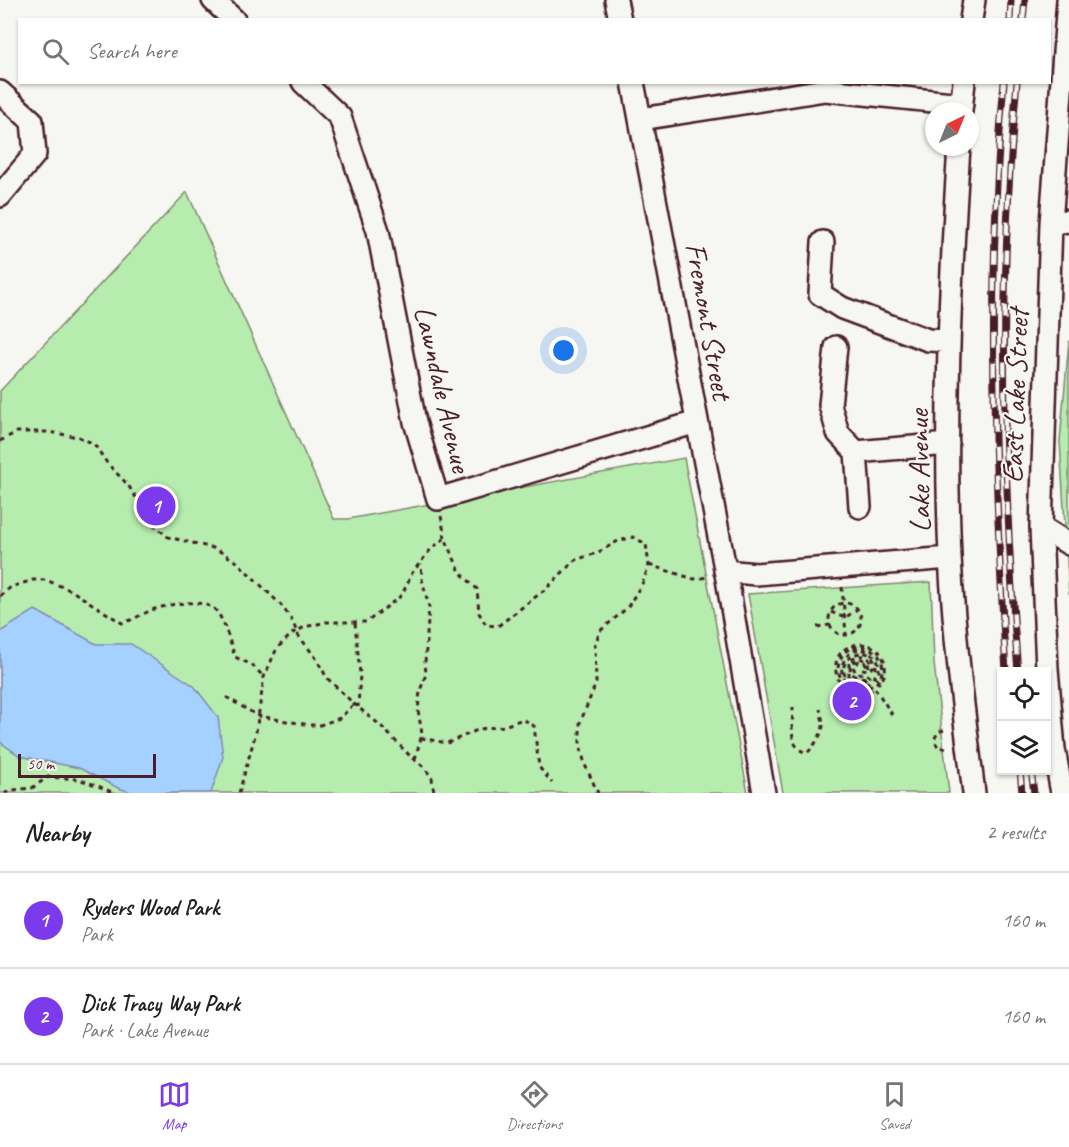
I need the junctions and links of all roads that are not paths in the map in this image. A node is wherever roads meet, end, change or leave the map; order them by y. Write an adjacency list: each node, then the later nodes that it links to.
1 (213, 0): 5 (street)
2 (616, 0): 6 (street)
3 (974, 0): 7 (street)
4 (1068, 0): 17 (street, East Lake Street)
5 (232, 18)
6 (620, 18)
7 (971, 18)
8 (305, 84): 21 (street, Lawndale Avenue)
9 (633, 84): 14 (street, Fremont Street)
10 (964, 84): 12 (street)
11 (0, 92): 16 (street)
12 (962, 102)
13 (925, 103): 14 (street)
14 (641, 120): 21 (street, Fremont Street)
15 (958, 156): 19 (street, Lake Avenue)
16 (0, 196)
17 (1060, 222): 25 (street, East Lake Street)
18 (823, 242): 19 (street)
19 (949, 341): 22 (street, Lake Avenue)
20 (836, 347): 23 (street)
21 (697, 422): 28 (street, Fremont Street)
22 (948, 444): 23 (street); 27 (street, Lake Avenue)
23 (856, 452): 24 (street)
24 (860, 507)
25 (1041, 527): 26 (street); 31 (street, East Lake Street)
26 (1069, 544)
27 (950, 558): 28 (street); 30 (street, Lake Avenue)
28 (726, 575): 29 (street, Fremont Street)
29 (764, 793)
30 (974, 793)
31 (1062, 793)

